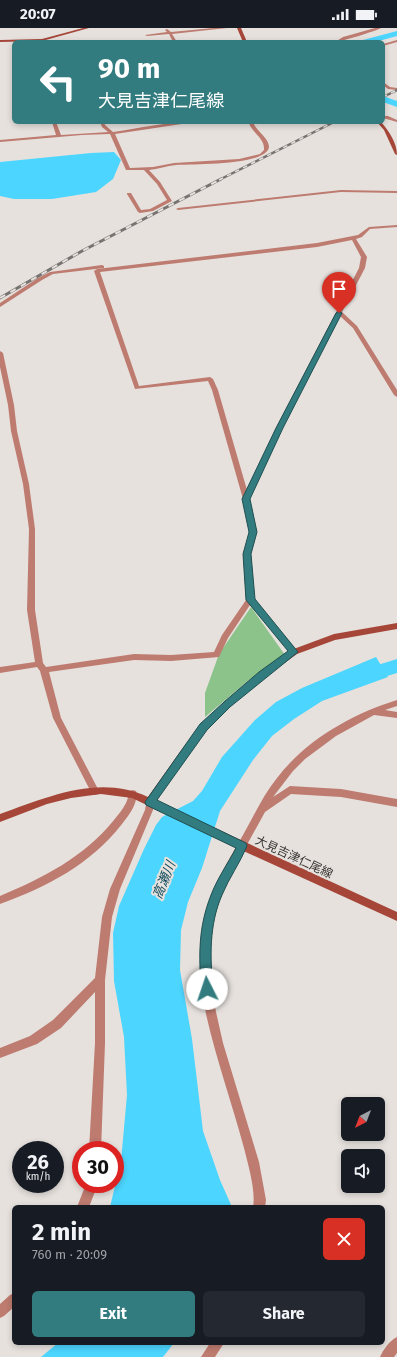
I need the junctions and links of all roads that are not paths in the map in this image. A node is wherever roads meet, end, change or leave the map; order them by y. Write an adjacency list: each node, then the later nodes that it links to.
1 (87, 28): 7 (main road)
2 (163, 28): 8 (street)
3 (225, 28): 8 (street)
4 (239, 28): 15 (main road)
5 (369, 28): 9 (street)
6 (379, 28): 9 (street)
7 (77, 30): 13 (main road)
8 (170, 33): 10 (street); 14 (street)
9 (359, 33): 16 (street)
10 (147, 35)
11 (0, 40): 12 (main road)
12 (12, 40)
13 (46, 40)
14 (174, 40)
15 (244, 40)
16 (340, 40)
17 (397, 41): 18 (street)
18 (385, 45)
19 (385, 85): 20 (street)
20 (397, 89)
21 (385, 117): 22 (street)
22 (397, 121)
23 (55, 124): 31 (street)
24 (102, 124): 30 (street)
25 (172, 124): 30 (street)
26 (251, 124): 34 (street)
27 (381, 124): 29 (main road)
28 (384, 124): 29 (street)
29 (386, 130): 33 (main road)
30 (112, 133): 31 (street); 34 (street)
31 (59, 136): 32 (street)
32 (0, 141)
33 (397, 154)
34 (144, 168): 36 (street)
35 (397, 192): 37 (street)
36 (130, 194)
37 (178, 209)
38 (397, 226): 39 (street)
39 (354, 238): 42 (street); 45 (street)
40 (104, 267): 41 (street)
41 (0, 305)
42 (339, 313): 44 (street); 45 (street)
43 (0, 353): 49 (street)
44 (397, 395)
45 (246, 499): 46 (street)
46 (250, 600): 48 (street); 49 (street)
47 (397, 626): 48 (main road)
48 (294, 652): 56 (main road)
49 (42, 667): 50 (street); 54 (street)
50 (0, 670)
51 (397, 702): 52 (street)
52 (373, 712): 53 (street); 58 (street)
53 (397, 715)
54 (96, 791): 55 (main road, 大見吉津仁尾線); 59 (main road, 大見吉津仁尾線)
55 (133, 794): 56 (main road, 大見吉津仁尾線); 61 (street)
56 (150, 802): 60 (main road, 大見吉津仁尾線); 63 (street)
57 (397, 803): 58 (street)
58 (260, 812): 60 (street)
59 (0, 818)
60 (242, 846): 62 (main road, 大見吉津仁尾線); 68 (street)
61 (0, 900)
62 (397, 917)
63 (100, 980): 64 (street); 65 (street)
64 (0, 1053)
65 (95, 1141)
66 (88, 1193): 67 (street)
67 (84, 1205)
68 (260, 1205)
69 (12, 1302): 70 (street)
70 (0, 1312)
71 (397, 1343): 74 (street)
72 (216, 1345): 73 (street)
73 (207, 1357)
74 (386, 1357)

